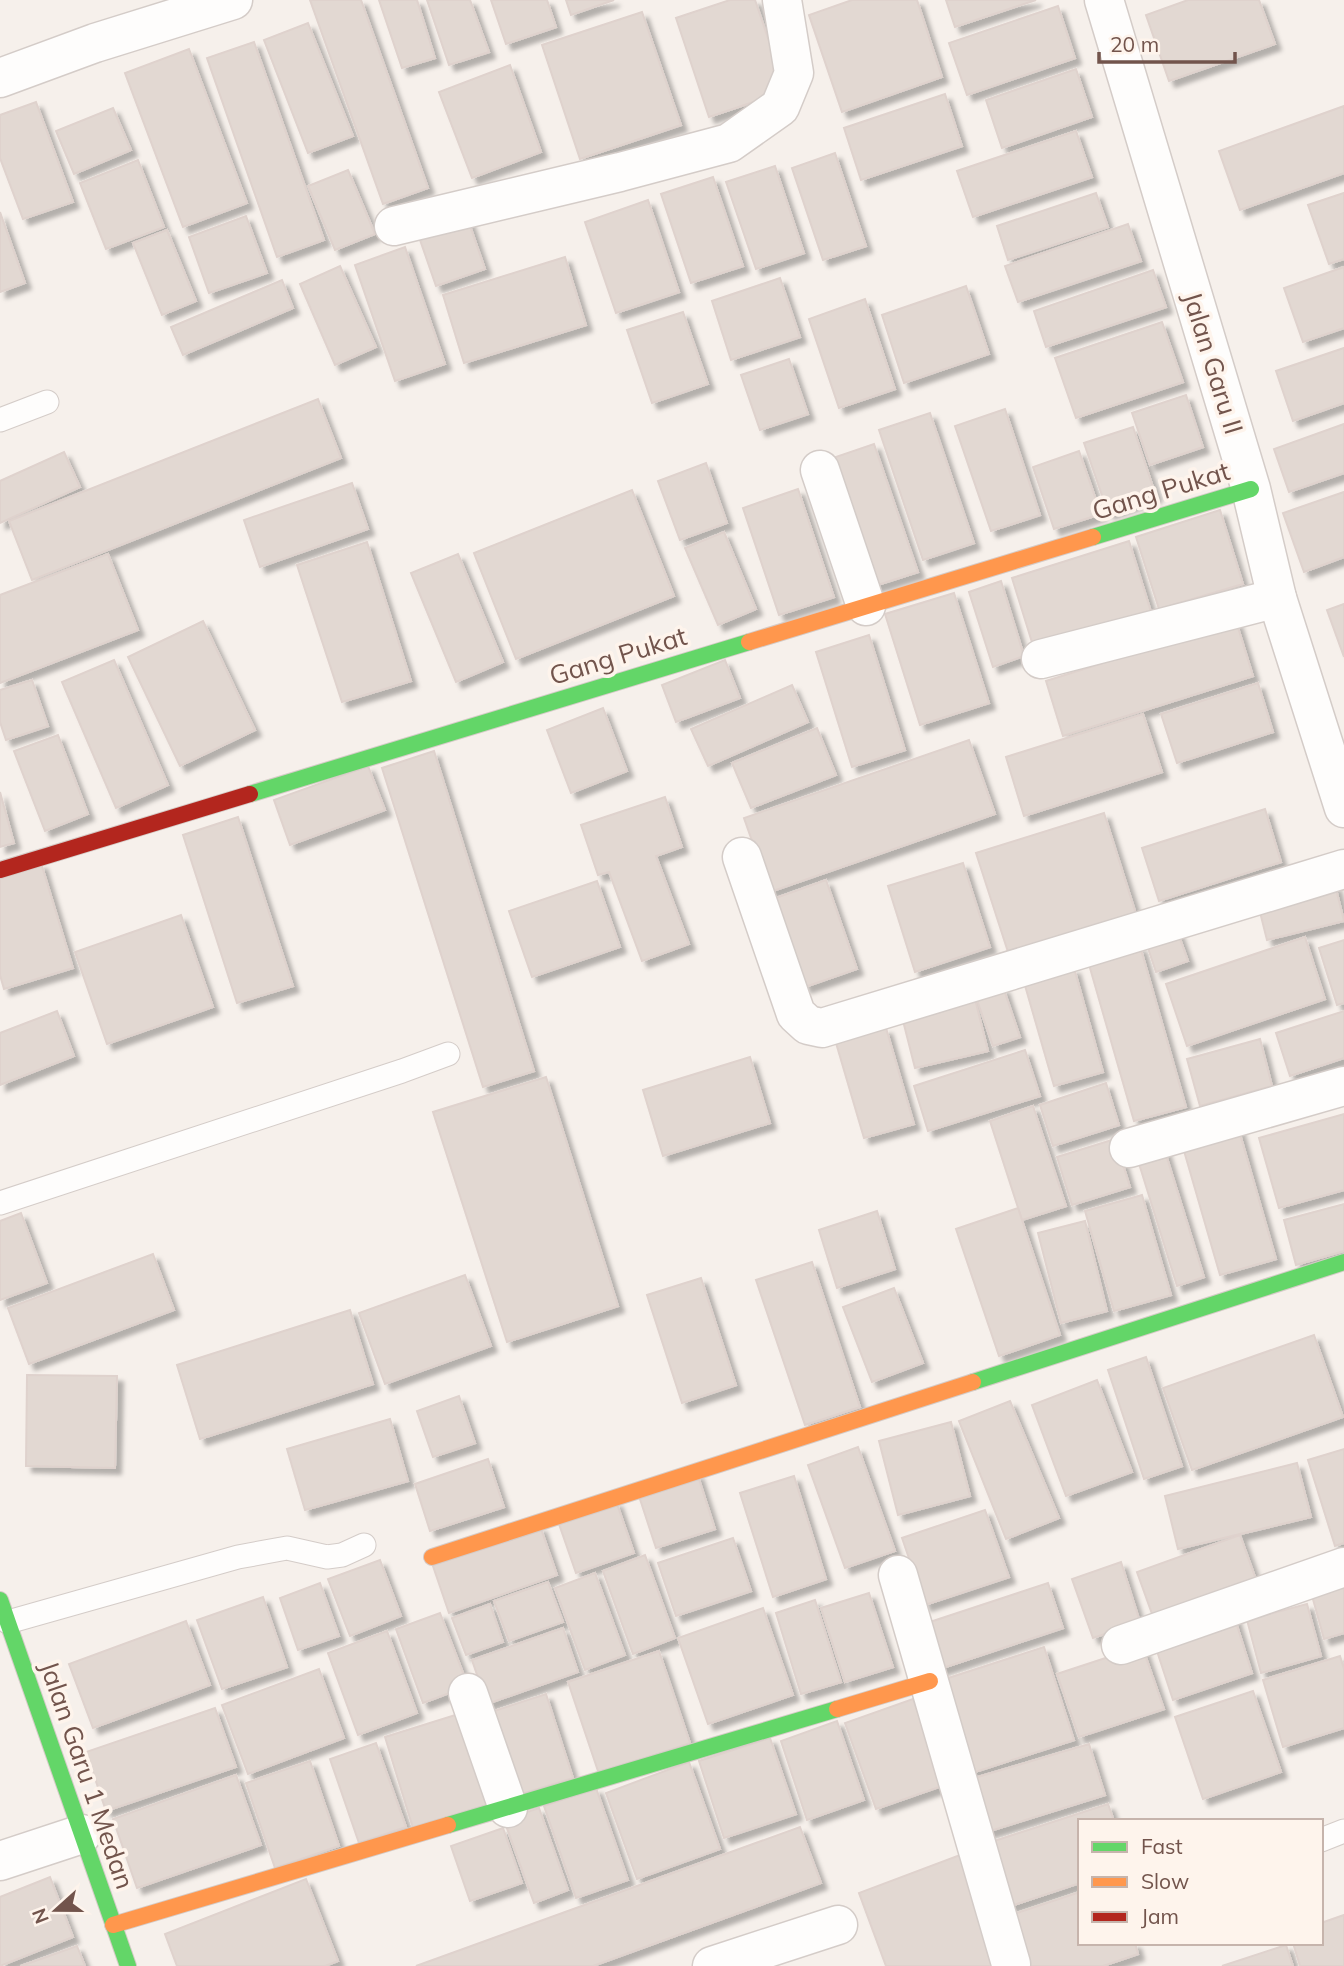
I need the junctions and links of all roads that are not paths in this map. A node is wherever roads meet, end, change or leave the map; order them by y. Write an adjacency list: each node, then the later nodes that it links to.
1 (233, 0): 4 (street)
2 (782, 0): 5 (street)
3 (1104, 0): 9 (street, Jalan Garu II)
4 (0, 78)
5 (394, 226)
6 (47, 402): 7 (lane)
7 (0, 420)
8 (821, 470): 11 (street)
9 (1251, 489): 10 (street, Jalan Garu II); 11 (street, Gang Pukat)
10 (1277, 598): 12 (street); 13 (street, Jalan Garu II)
11 (866, 606): 16 (street, Gang Pukat)
12 (1041, 659)
13 (1344, 808)
14 (742, 857): 15 (street)
15 (1344, 869)
16 (0, 870)
17 (448, 1054): 20 (lane)
18 (1344, 1086): 19 (street)
19 (1129, 1148)
20 (0, 1203)
21 (1344, 1262): 23 (street)
22 (364, 1545): 26 (lane)
23 (432, 1557)
24 (1344, 1567): 27 (street)
25 (898, 1575): 28 (street)
26 (4, 1611): 32 (street, Jalan Garu 1 Medan)
27 (1121, 1645)
28 (930, 1681): 30 (street); 37 (street)
29 (468, 1693): 30 (street)
30 (508, 1808): 35 (street)
31 (1344, 1831): 33 (lane)
32 (82, 1834): 34 (street); 35 (street, Jalan Garu 1 Medan)
33 (1323, 1839)
34 (0, 1861)
35 (113, 1925): 38 (street, Jalan Garu 1 Medan)
36 (838, 1925): 39 (street)
37 (1011, 1964)
38 (128, 1966)
39 (712, 1966)

